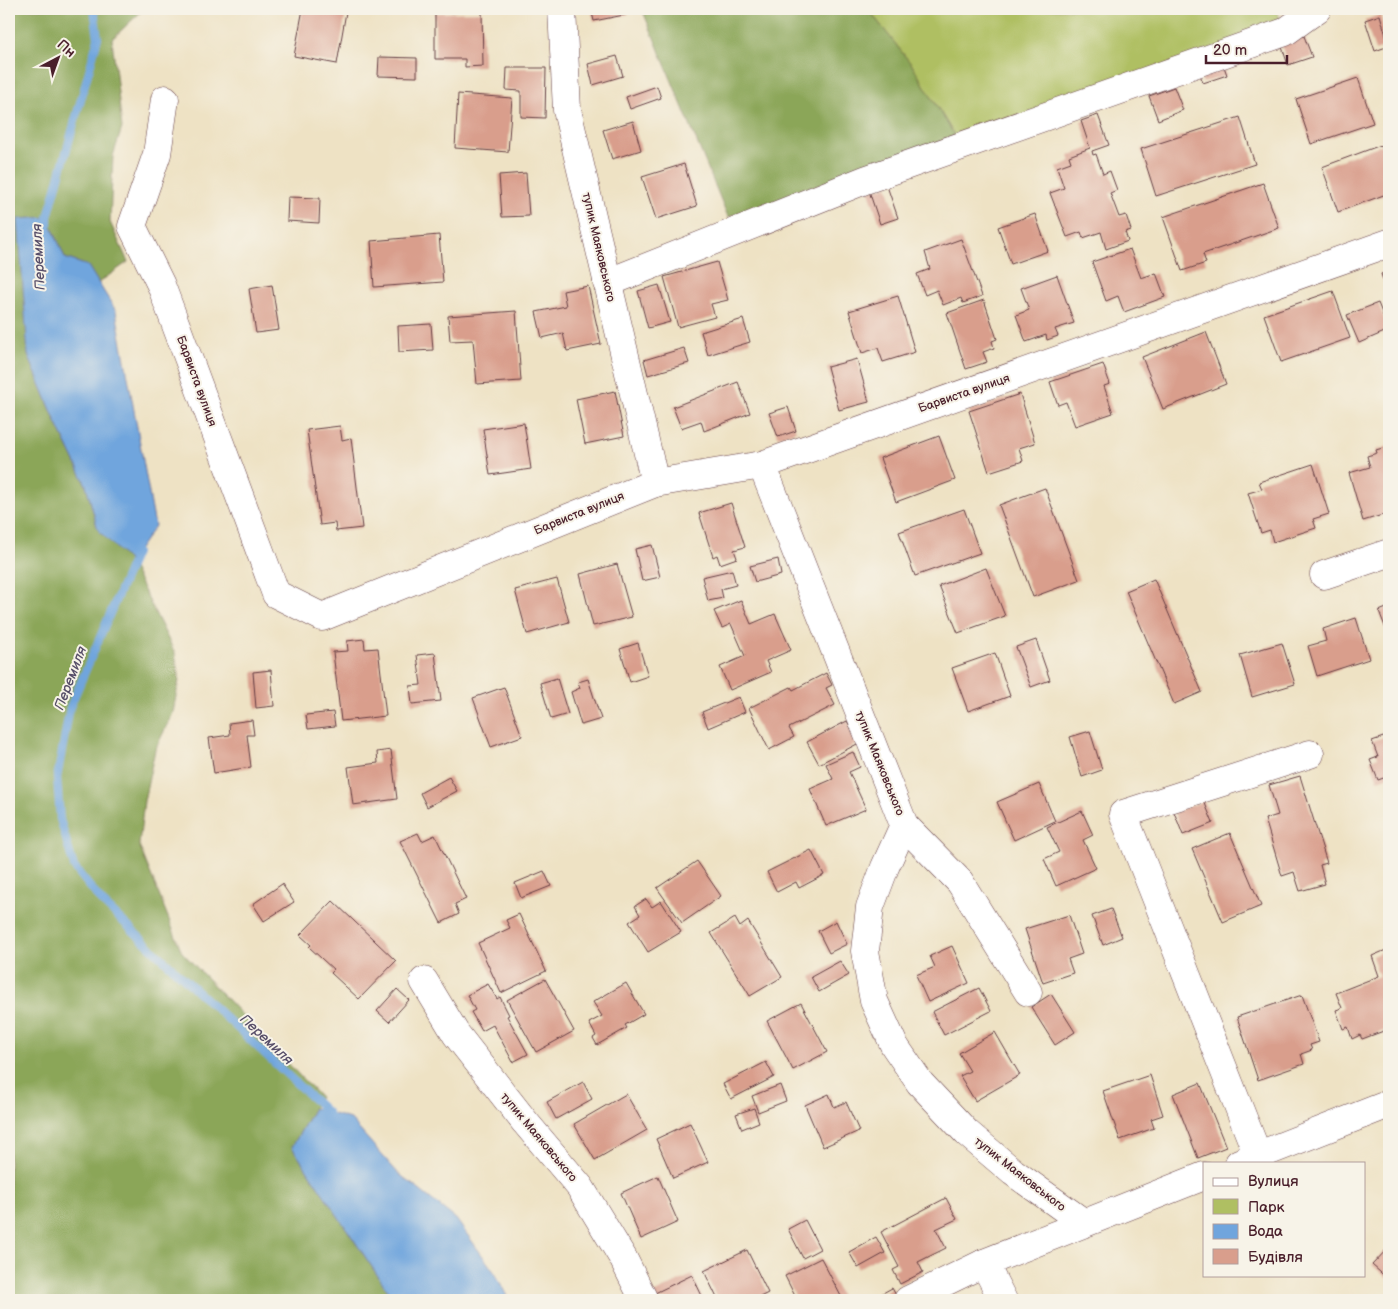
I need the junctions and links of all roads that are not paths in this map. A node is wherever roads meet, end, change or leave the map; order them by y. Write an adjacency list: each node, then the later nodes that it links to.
1 (562, 9): 5 (street, тупик Маяковського)
2 (1304, 13): 5 (street)
3 (164, 99): 7 (street, Барвиста вулиця)
4 (1389, 243): 6 (street, Барвиста вулиця)
5 (607, 283): 7 (street, тупик Маяковського)
6 (762, 465): 7 (street, Барвиста вулиця); 11 (street, тупик Маяковського)
7 (655, 482)
8 (1389, 553): 9 (street)
9 (1324, 575)
10 (1310, 754): 15 (street)
11 (904, 825): 13 (street); 17 (street, тупик Маяковського)
12 (424, 981): 19 (street, тупик Маяковського)
13 (1028, 992)
14 (1389, 1104): 15 (street)
15 (1249, 1159)
16 (1203, 1176): 17 (street, тупик Маяковського)
17 (1084, 1223): 18 (street, тупик Маяковського)
18 (984, 1263): 20 (street, тупик Маяковського); 21 (street)
19 (644, 1300)
20 (908, 1300)
21 (1003, 1300)

